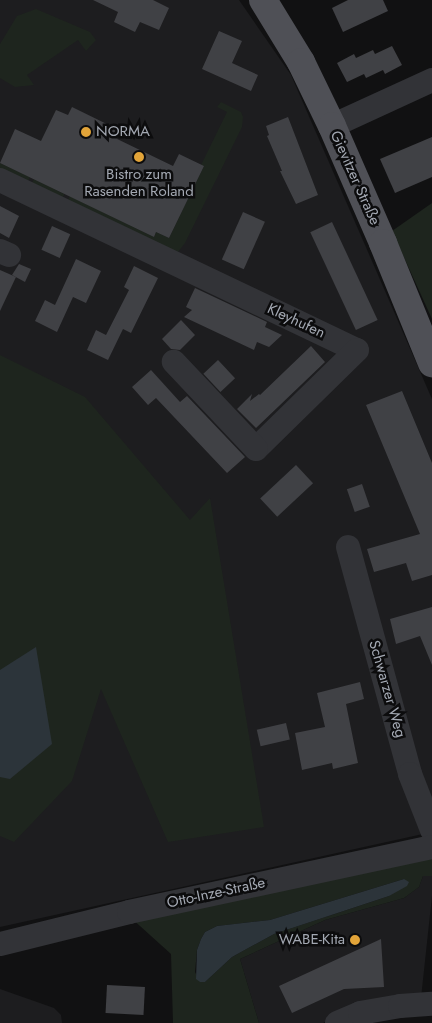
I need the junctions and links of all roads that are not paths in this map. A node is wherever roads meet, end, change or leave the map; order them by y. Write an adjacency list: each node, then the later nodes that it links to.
1 (263, 0): 3 (main road, Gievitzer Straße)
2 (432, 80): 3 (street)
3 (332, 126): 6 (main road, Gievitzer Straße)
4 (0, 180): 5 (street, Kleyhufen)
5 (174, 362)
6 (432, 363)
7 (348, 547): 8 (street, Schwarzer Weg)
8 (432, 830)
9 (432, 847): 10 (street, Otto-Inze-Straße)
10 (0, 944)
11 (432, 1004): 12 (street)
12 (337, 1023)

